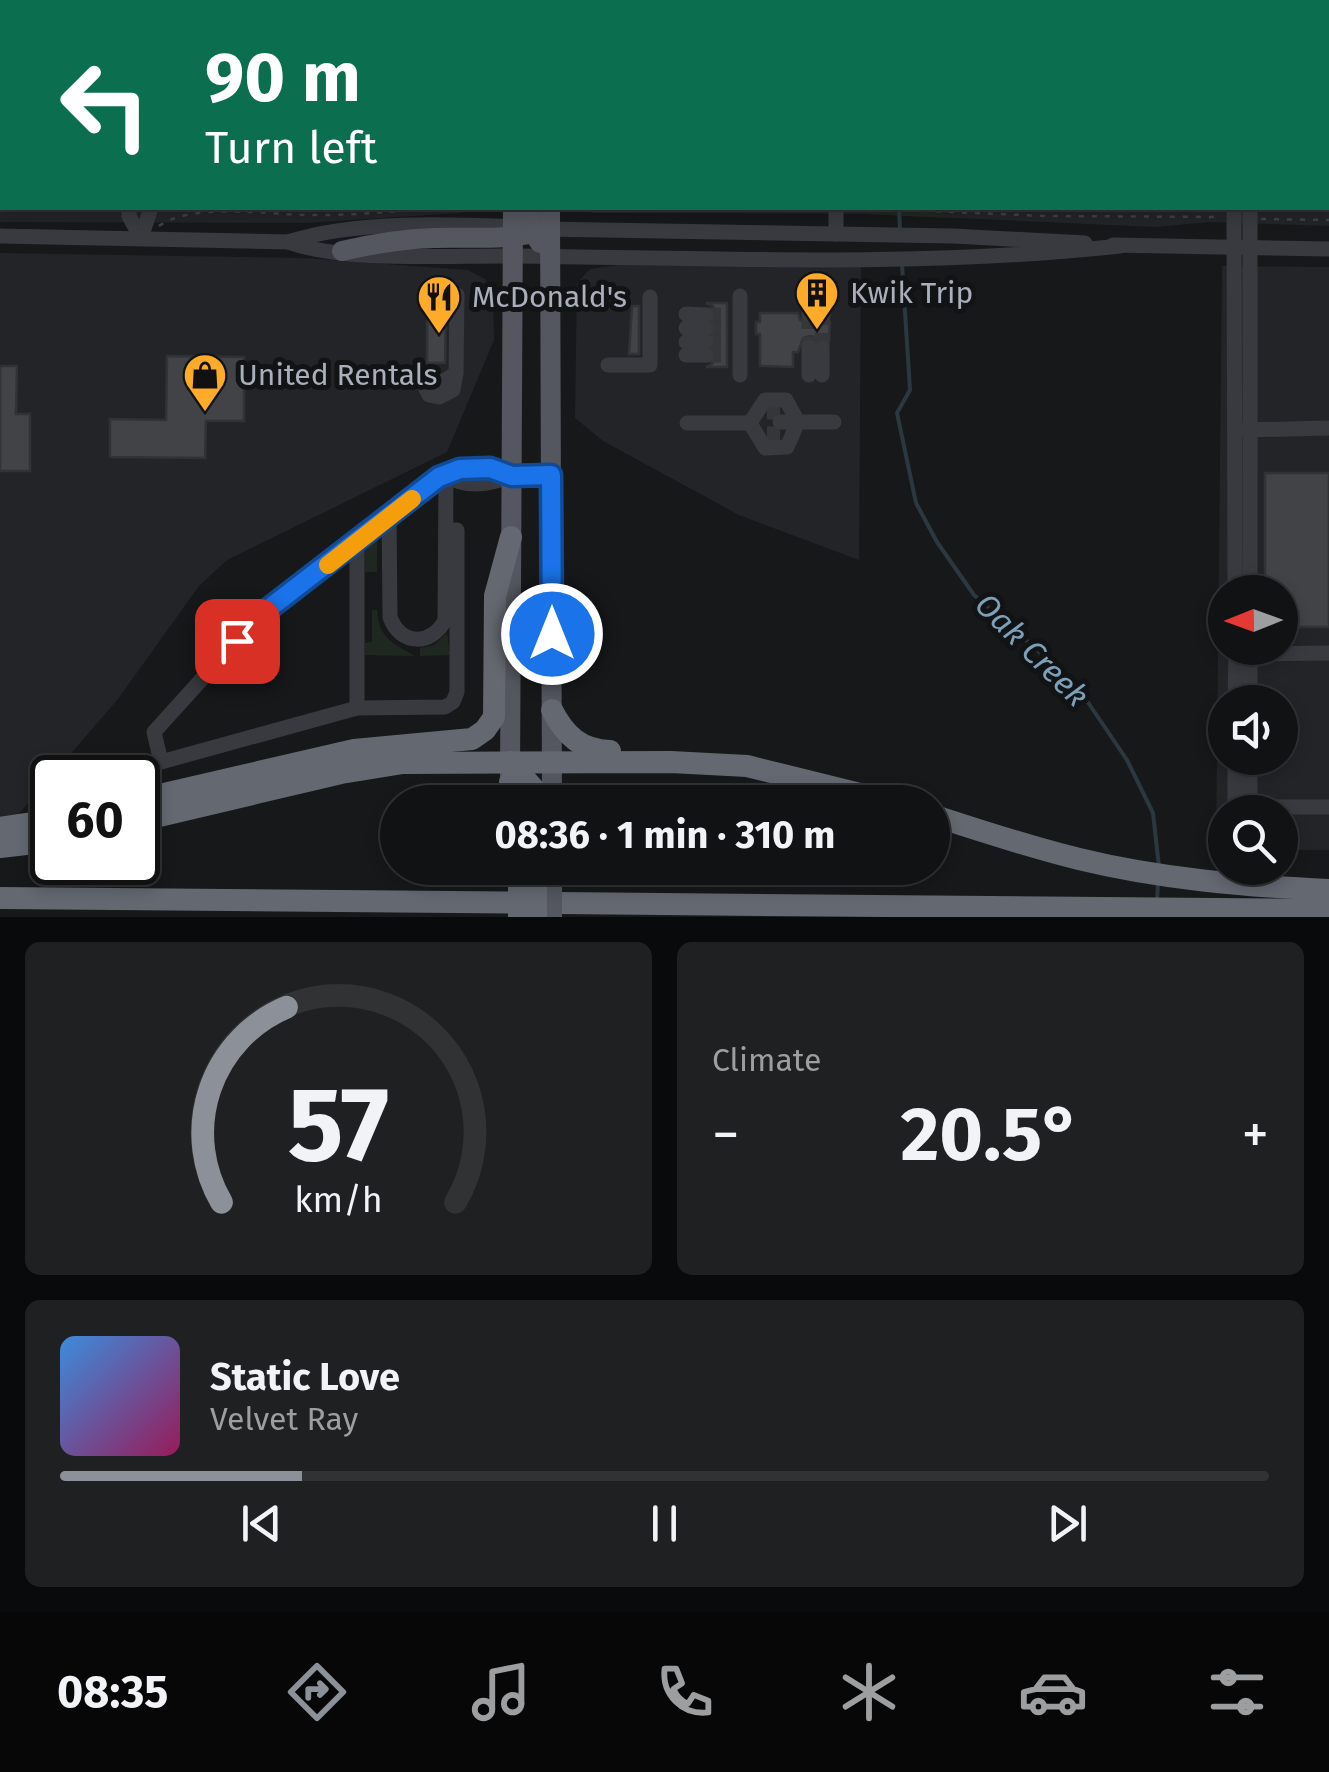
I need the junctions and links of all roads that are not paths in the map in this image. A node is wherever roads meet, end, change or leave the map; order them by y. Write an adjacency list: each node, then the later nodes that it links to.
1 (129, 210): 9 (street)
2 (150, 210): 9 (street)
3 (836, 210): 7 (street)
4 (1234, 210): 12 (street)
5 (1255, 214): 12 (street)
6 (527, 226): 7 (street); 10 (street); 14 (main road); 15 (main road); 15 (street); 35 (main road)
7 (836, 234): 11 (street)
8 (0, 236): 9 (street)
9 (142, 238): 10 (street)
10 (288, 242): 14 (street)
11 (1120, 246): 12 (street); 15 (street)
12 (1242, 249): 13 (street); 32 (street)
13 (1329, 250)
14 (342, 252)
15 (550, 256): 33 (main road)
16 (456, 295): 26 (street)
17 (740, 296): 24 (street)
18 (816, 296): 20 (street)
19 (650, 297): 23 (street)
20 (816, 314)
21 (686, 335): 21 (street)
22 (816, 348): 25 (street)
23 (608, 365)
24 (740, 375)
25 (816, 375)
26 (419, 380)
27 (750, 422): 28 (street); 28 (street); 28 (street); 30 (street)
28 (798, 422): 29 (street)
29 (834, 422)
30 (686, 423)
31 (1329, 428): 32 (street)
32 (1242, 430): 40 (street); 41 (street)
33 (551, 475): 35 (street); 45 (main road)
34 (446, 476): 35 (street); 36 (street); 37 (street)
35 (512, 476): 38 (main road)
36 (390, 516): 37 (street); 39 (street)
37 (446, 530): 44 (street)
38 (511, 537): 49 (main road); 53 (highway)
39 (357, 542): 44 (street); 44 (street)
40 (1237, 575)
41 (1249, 575)
42 (1298, 652): 43 (street)
43 (1329, 653)
44 (357, 708)
45 (552, 710): 46 (main road); 47 (highway)
46 (552, 762): 47 (highway); 50 (highway); 51 (main road)
47 (746, 766): 52 (highway)
48 (502, 785): 56 (highway)
49 (511, 785)
50 (514, 785)
51 (552, 785)
52 (823, 785)
53 (160, 795)
54 (1298, 807): 55 (street)
55 (1329, 807)
56 (160, 816)
57 (950, 821): 66 (highway)
58 (30, 823): 59 (highway)
59 (0, 828)
60 (30, 844): 61 (highway)
61 (0, 847)
62 (524, 885): 69 (main road)
63 (527, 885): 70 (highway, bridge)
64 (532, 885): 71 (highway, bridge)
65 (536, 885): 72 (main road, bridge)
66 (1329, 890)
67 (0, 898): 68 (highway)
68 (1329, 910)
69 (510, 917)
70 (520, 917)
71 (536, 917)
72 (552, 917)

